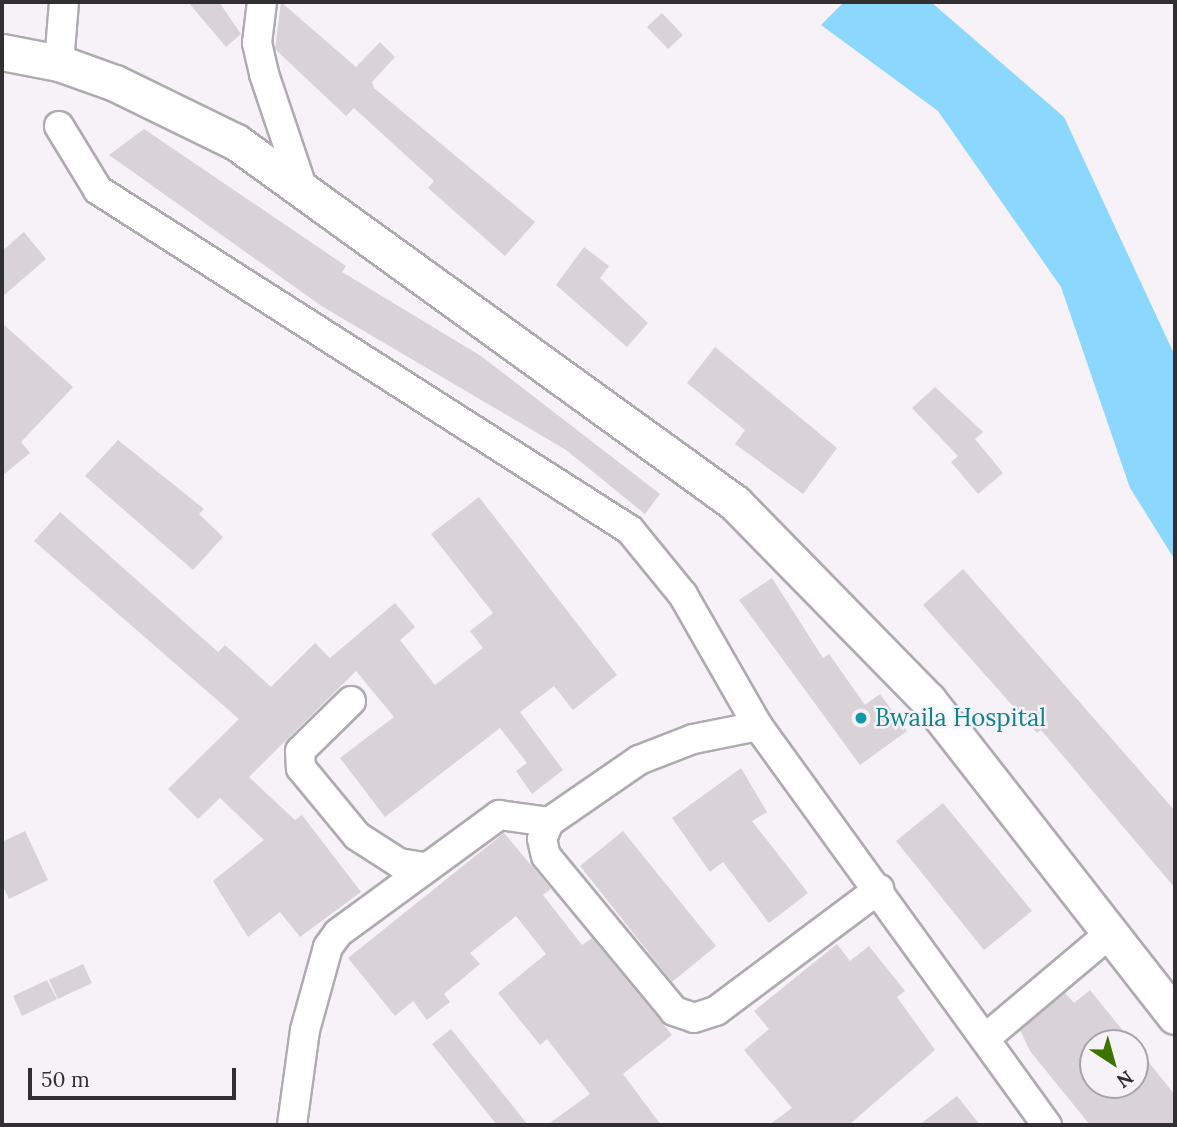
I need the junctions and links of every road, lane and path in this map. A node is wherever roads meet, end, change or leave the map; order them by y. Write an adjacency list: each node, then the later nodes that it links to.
1 (64, 2): 4 (street)
2 (262, 2): 6 (street)
3 (2, 52): 4 (street)
4 (59, 63): 6 (street)
5 (60, 126): 8 (street)
6 (302, 187): 12 (street)
7 (351, 701): 10 (street)
8 (758, 726): 9 (street); 11 (street)
9 (549, 822): 10 (street); 11 (street)
10 (423, 867): 15 (street)
11 (878, 889): 14 (street)
12 (1109, 934): 13 (street); 14 (street)
13 (1175, 1016)
14 (988, 1035): 16 (street)
15 (292, 1125)
16 (1047, 1125)

